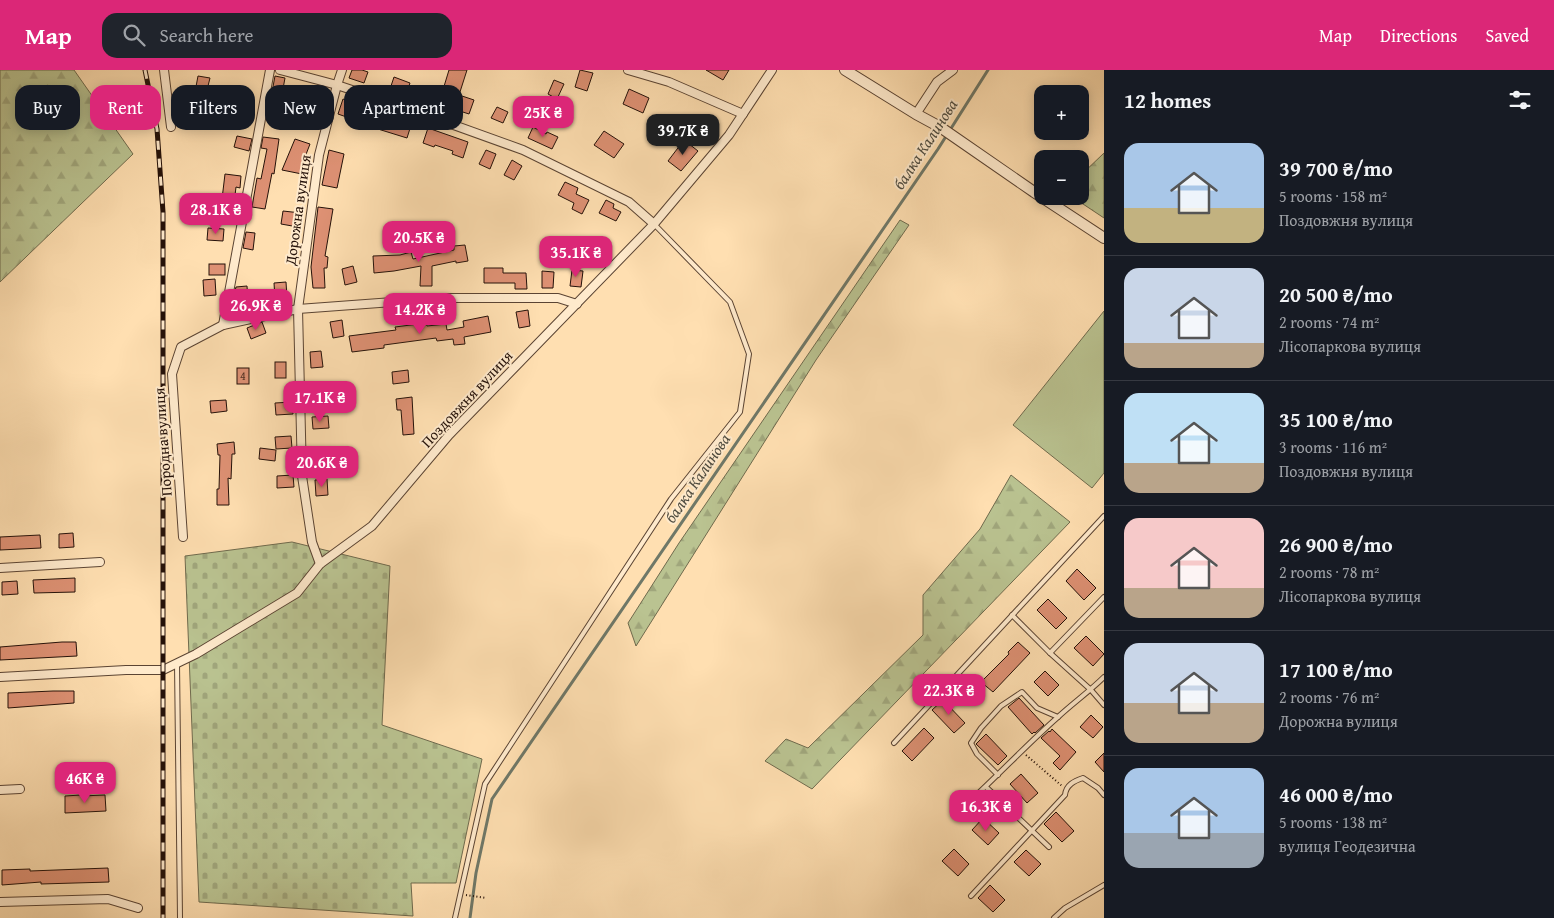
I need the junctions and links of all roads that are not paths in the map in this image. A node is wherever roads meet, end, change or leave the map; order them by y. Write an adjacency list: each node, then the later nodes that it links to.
1 (164, 70): 12 (street)
2 (270, 70): 17 (street)
3 (280, 70): 9 (street)
4 (342, 70): 9 (street, Дорожна вулиця)
5 (628, 70): 10 (street)
6 (772, 70): 10 (street, Поздовжня вулиця)
7 (845, 70): 11 (street)
8 (953, 70): 11 (street)
9 (336, 85): 13 (street); 16 (street, Дорожна вулиця)
10 (743, 114): 13 (street, Поздовжня вулиця)
11 (916, 114): 14 (street)
12 (171, 127)
13 (654, 224): 15 (street, Поздовжня вулиця); 46 (lane)
14 (1104, 238)
15 (577, 304): 16 (street); 21 (street, Поздовжня вулиця)
16 (298, 309): 17 (street); 21 (street, Дорожна вулиця)
17 (223, 325): 19 (street, Породна вулиця)
18 (1104, 516): 24 (lane)
19 (183, 538)
20 (100, 562): 22 (street)
21 (320, 564): 26 (street, Поздовжня вулиця)
22 (0, 568)
23 (1104, 597): 25 (lane)
24 (1012, 615): 25 (lane); 32 (lane)
25 (1050, 653): 29 (lane)
26 (177, 663): 28 (street, Поздовжня вулиця); 45 (lane)
27 (1104, 677): 29 (lane)
28 (0, 678)
29 (1091, 690): 30 (lane); 31 (lane)
30 (1104, 705)
31 (1058, 717): 33 (lane); 33 (lane)
32 (894, 744)
33 (998, 775): 34 (lane)
34 (986, 787): 38 (lane); 39 (lane)
35 (20, 788): 36 (street)
36 (0, 790)
37 (1104, 795): 39 (lane)
38 (958, 812)
39 (1032, 832): 40 (lane); 42 (lane)
40 (1048, 847)
41 (1104, 885): 47 (lane)
42 (971, 896)
43 (0, 902): 44 (street)
44 (138, 908)
45 (180, 918)
46 (455, 918)
47 (1054, 918)

